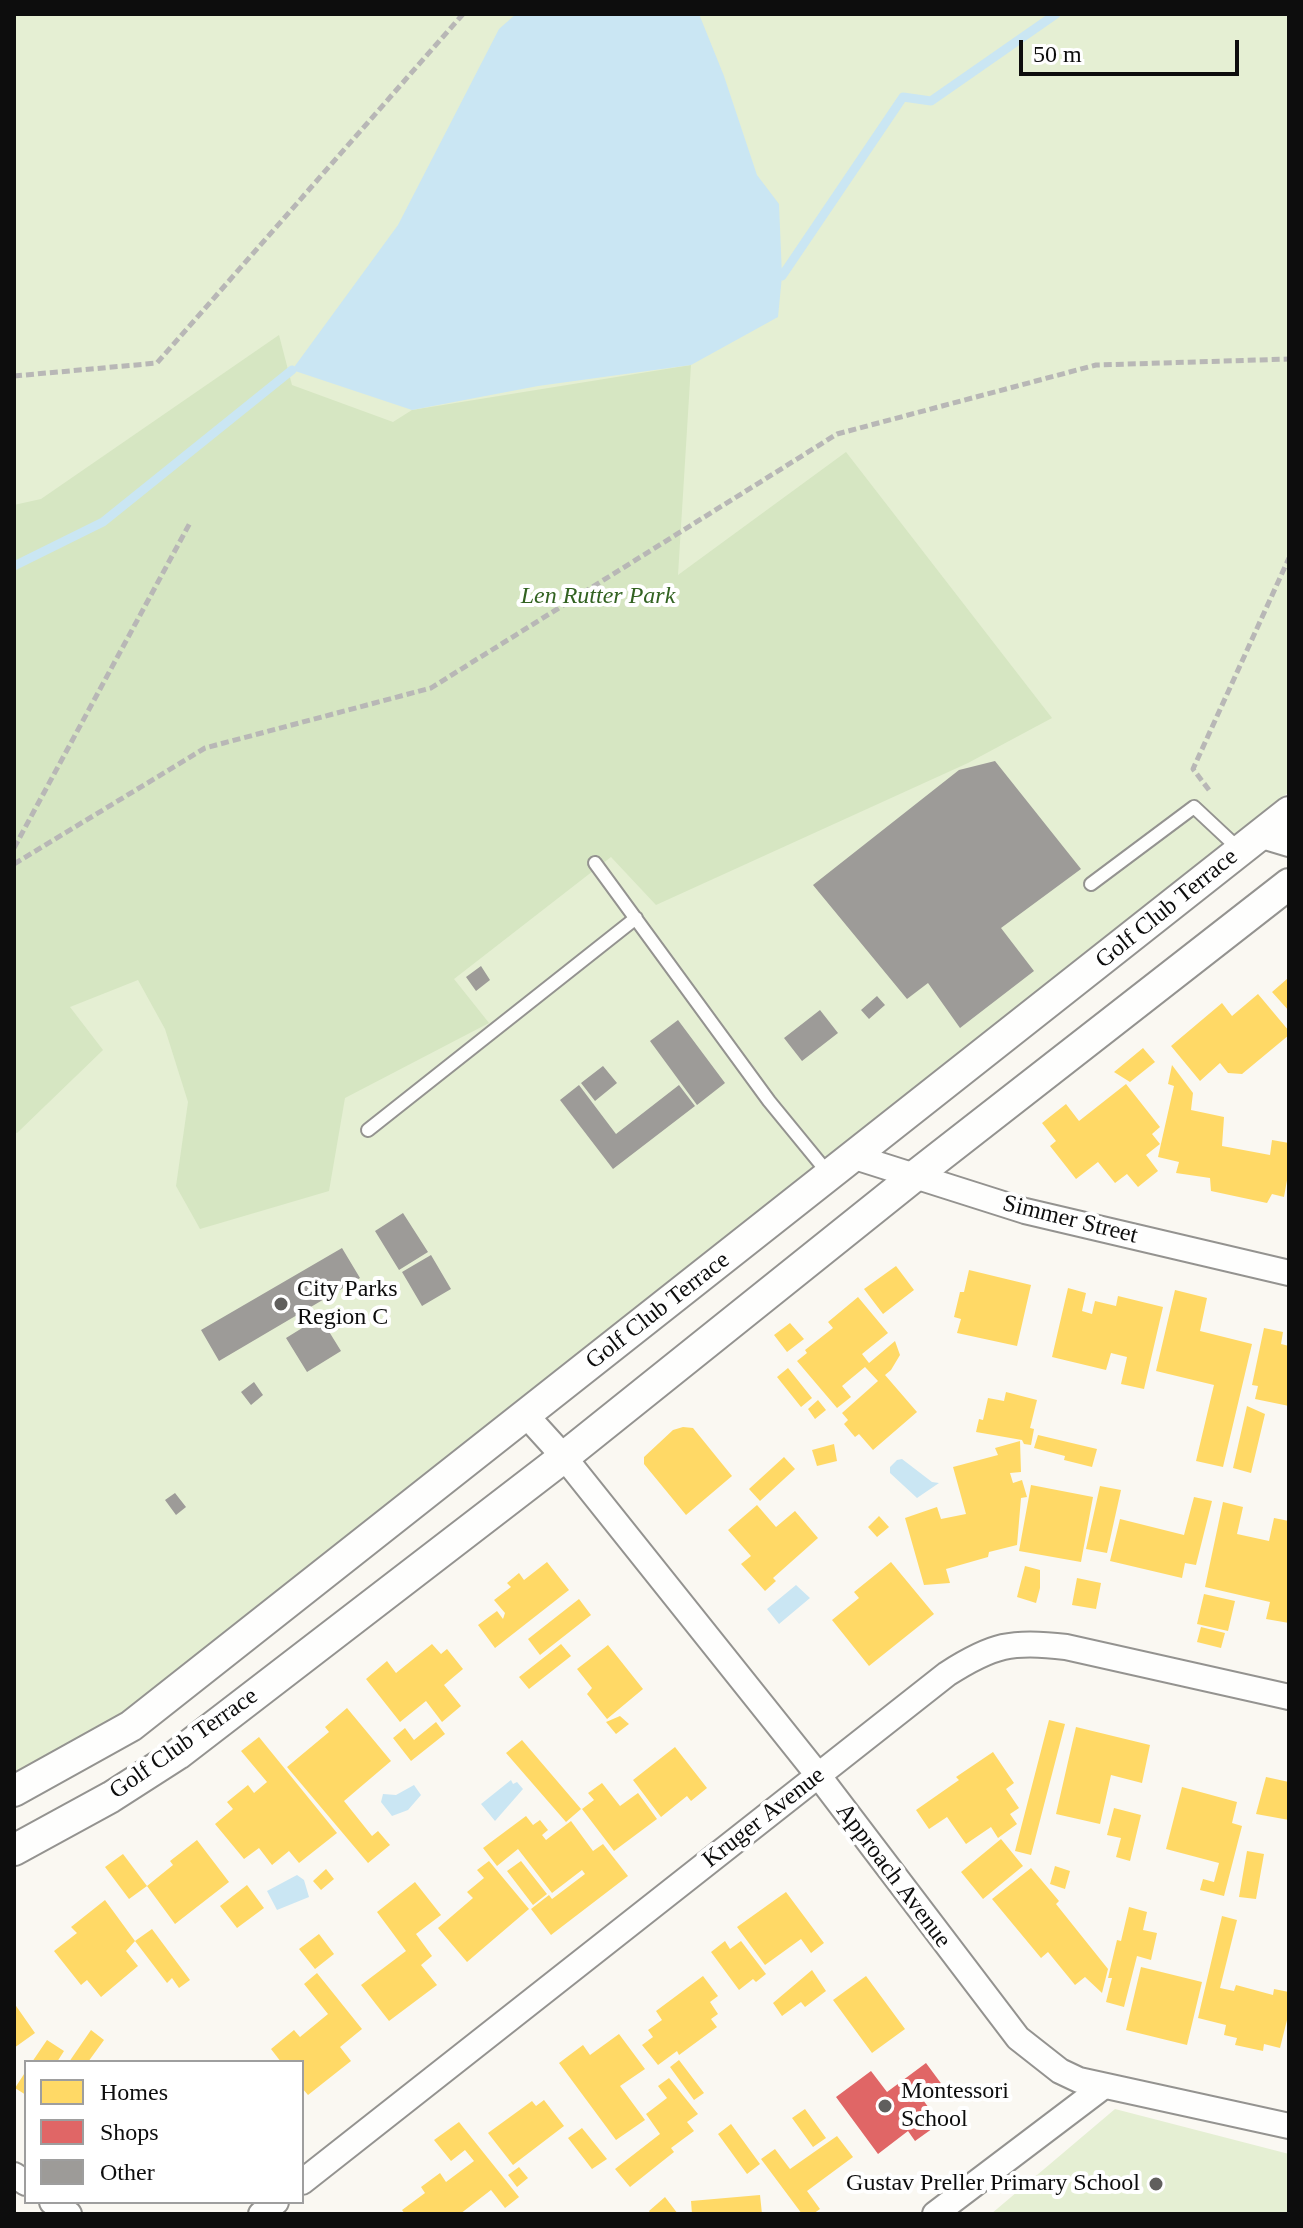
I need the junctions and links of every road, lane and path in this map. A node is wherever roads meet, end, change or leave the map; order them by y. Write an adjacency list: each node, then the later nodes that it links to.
1 (463, 14): 3 (path)
2 (1289, 359): 12 (path)
3 (14, 376)
4 (191, 521): 10 (path)
5 (1289, 558): 6 (path)
6 (1212, 794)
7 (1289, 812): 8 (street, Golf Club Terrace)
8 (1250, 843): 9 (street); 13 (lane); 17 (street, Golf Club Terrace)
9 (1289, 844)
10 (14, 848)
11 (595, 863): 15 (lane)
12 (14, 864)
13 (1091, 884)
14 (1289, 884): 18 (street, Golf Club Terrace)
15 (636, 918): 16 (lane); 19 (lane)
16 (368, 1130)
17 (855, 1157): 18 (street, Simmer Street); 19 (street, Golf Club Terrace)
18 (916, 1175): 20 (street, Simmer Street); 22 (street, Golf Club Terrace)
19 (830, 1176): 21 (street, Golf Club Terrace)
20 (1289, 1273)
21 (525, 1414): 22 (street, Approach Avenue); 25 (street, Golf Club Terrace)
22 (564, 1457): 24 (street, Approach Avenue); 26 (street, Golf Club Terrace)
23 (1289, 1697): 24 (street, Kruger Avenue)
24 (818, 1775): 27 (street, Approach Avenue); 29 (street, Kruger Avenue)
25 (14, 1791)
26 (14, 1850)
27 (1104, 2086): 28 (street, Approach Avenue); 30 (street)
28 (1289, 2126)
29 (304, 2180)
30 (935, 2214)

